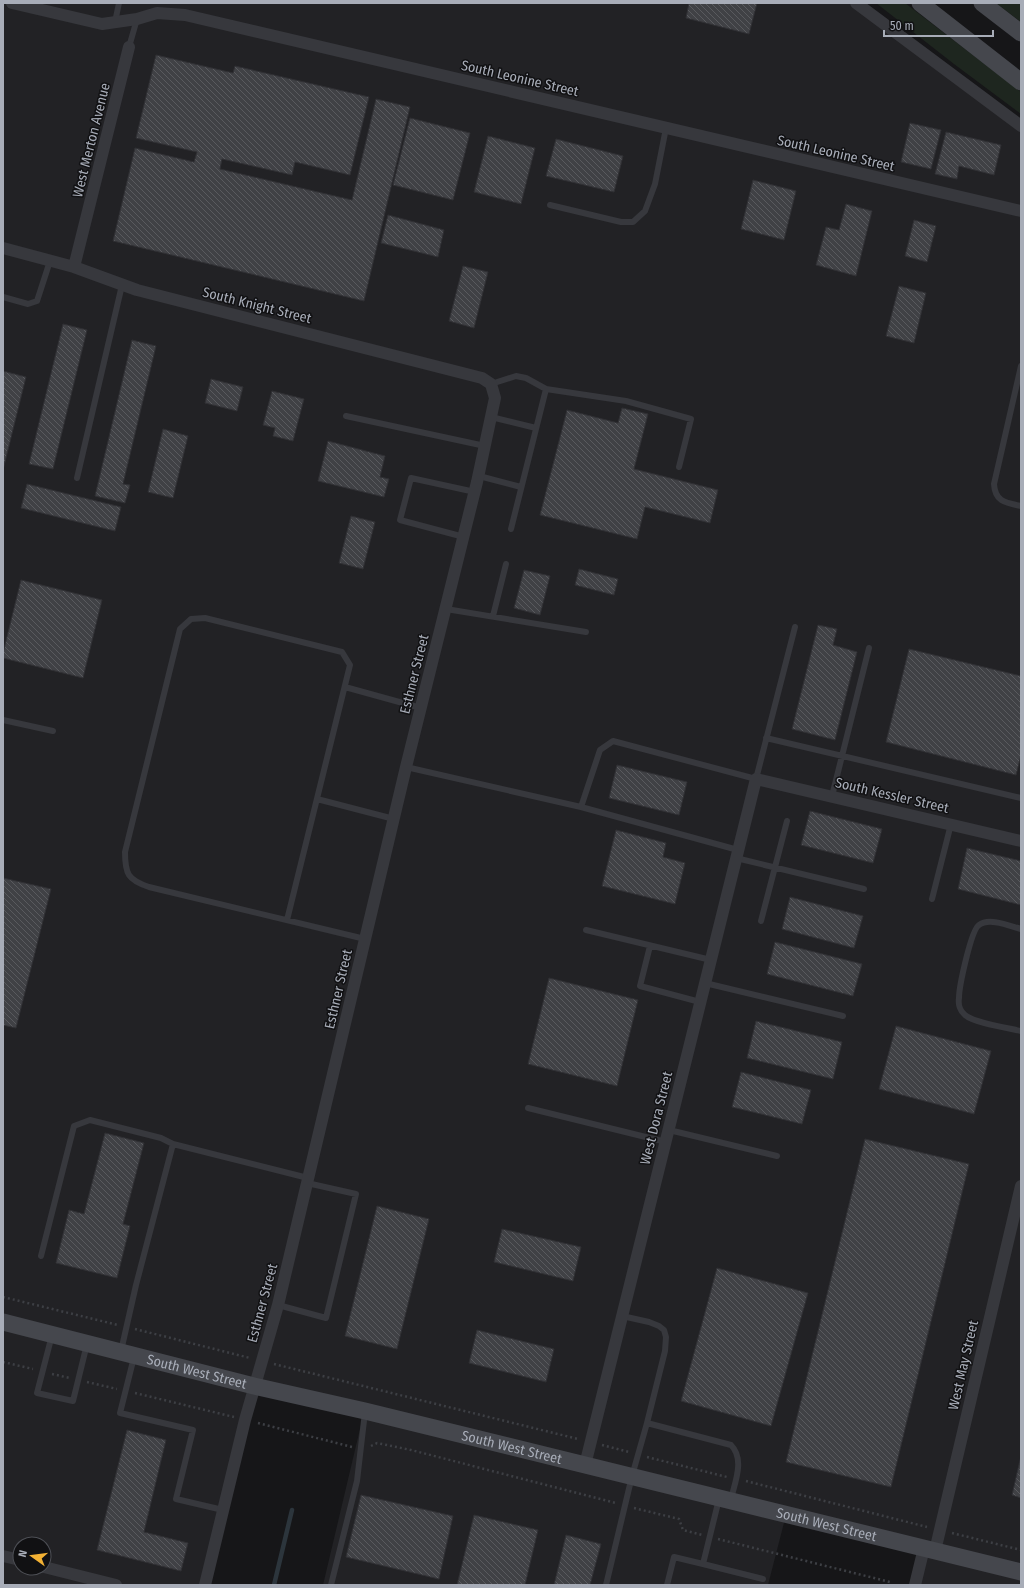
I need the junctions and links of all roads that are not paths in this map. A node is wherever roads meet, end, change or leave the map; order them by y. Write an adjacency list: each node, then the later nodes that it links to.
1 (12, 3): 7 (street, South Leonine Street)
2 (119, 3): 7 (lane)
3 (856, 3): 11 (street)
4 (920, 3): 10 (main road)
5 (982, 3): 8 (main road)
6 (137, 19): 7 (street, South Leonine Street); 9 (lane, West Merton Avenue); 12 (street, South Leonine Street)
7 (115, 22)
8 (1021, 34)
9 (129, 47): 17 (street, West Merton Avenue)
10 (1021, 82)
11 (1021, 126)
12 (666, 128): 13 (lane); 14 (street, South Leonine Street)
13 (550, 205)
14 (1021, 212)
15 (3, 248): 16 (street, South Knight Street)
16 (50, 261): 17 (street, South Knight Street); 19 (lane)
17 (74, 268): 18 (street, South Knight Street)
18 (122, 285): 21 (street, South Knight Street); 29 (lane)
19 (3, 297)
20 (1021, 366): 32 (lane)
21 (491, 384): 22 (lane); 24 (street, Esthner Street)
22 (546, 389): 25 (lane); 27 (lane)
23 (346, 416): 26 (lane)
24 (491, 417): 25 (lane); 26 (street, Esthner Street)
25 (536, 428): 30 (lane)
26 (485, 446): 28 (street, Esthner Street)
27 (679, 467)
28 (479, 476): 30 (lane); 31 (street, Esthner Street)
29 (77, 478)
30 (521, 487): 33 (lane)
31 (475, 492): 34 (street, Esthner Street); 34 (lane)
32 (1021, 506)
33 (511, 529)
34 (464, 537): 36 (street, Esthner Street)
35 (506, 564): 37 (lane)
36 (446, 609): 37 (lane); 42 (street, Esthner Street)
37 (493, 616): 39 (lane)
38 (795, 627): 45 (lane)
39 (586, 632)
40 (869, 648): 46 (lane)
41 (345, 688): 42 (lane); 51 (lane); 61 (lane)
42 (421, 708): 47 (street, Esthner Street)
43 (3, 720): 44 (lane)
44 (53, 731)
45 (766, 738): 46 (lane); 48 (lane)
46 (842, 755): 49 (lane); 50 (lane)
47 (406, 767): 52 (lane); 53 (street, Esthner Street)
48 (756, 779): 49 (street, South Kessler Street); 52 (lane); 57 (street, West Dora Street)
49 (832, 796): 55 (street, South Kessler Street)
50 (1021, 798)
51 (317, 799): 53 (lane); 61 (lane)
52 (582, 807): 57 (lane)
53 (394, 819): 65 (street, Esthner Street)
54 (787, 821): 58 (lane)
55 (951, 824): 56 (street, South Kessler Street); 60 (lane)
56 (1021, 841)
57 (737, 854): 58 (lane); 67 (street, West Dora Street)
58 (775, 868): 59 (lane); 62 (lane)
59 (864, 889)
60 (932, 898)
61 (287, 920): 65 (lane)
62 (761, 921)
63 (1021, 929): 71 (lane)
64 (586, 930): 66 (lane)
65 (365, 939): 77 (street, Esthner Street)
66 (650, 946): 67 (lane); 69 (lane)
67 (711, 960): 68 (street, West Dora Street)
68 (705, 983): 69 (street, West Dora Street); 70 (lane)
69 (700, 1002): 73 (street, West Dora Street)
70 (843, 1016)
71 (1021, 1031)
72 (528, 1108): 74 (lane)
73 (669, 1130): 74 (street, West Dora Street); 76 (lane)
74 (666, 1142): 81 (street, West Dora Street)
75 (173, 1144): 77 (lane); 79 (lane); 85 (lane)
76 (777, 1156)
77 (308, 1181): 80 (street, Esthner Street); 80 (lane)
78 (1021, 1186): 93 (street, West May Street)
79 (41, 1256)
80 (278, 1305): 86 (street, Esthner Street)
81 (622, 1316): 88 (lane); 89 (street, West Dora Street)
82 (3, 1322): 83 (main road, South West Street)
83 (53, 1334): 84 (main road, South West Street); 84 (lane)
84 (88, 1343): 85 (main road, South West Street)
85 (128, 1353): 86 (main road, South West Street); 92 (lane)
86 (254, 1386): 87 (main road, South West Street); 92 (street, Esthner Street)
87 (365, 1411): 89 (main road, South West Street); 100 (lane)
88 (647, 1423): 90 (lane); 91 (lane)
89 (585, 1465): 90 (main road, South West Street)
90 (632, 1476): 91 (main road, South West Street); 101 (lane)
91 (725, 1499): 93 (main road, South West Street); 94 (lane)
92 (223, 1510): 99 (street, Esthner Street)
93 (930, 1549): 96 (main road, South West Street); 103 (street, West May Street)
94 (703, 1564): 97 (lane); 102 (lane)
95 (52, 1569): 98 (street)
96 (1021, 1572)
97 (763, 1579)
98 (116, 1585)
99 (205, 1585)
100 (331, 1585)
101 (606, 1585)
102 (667, 1585)
103 (915, 1585)

